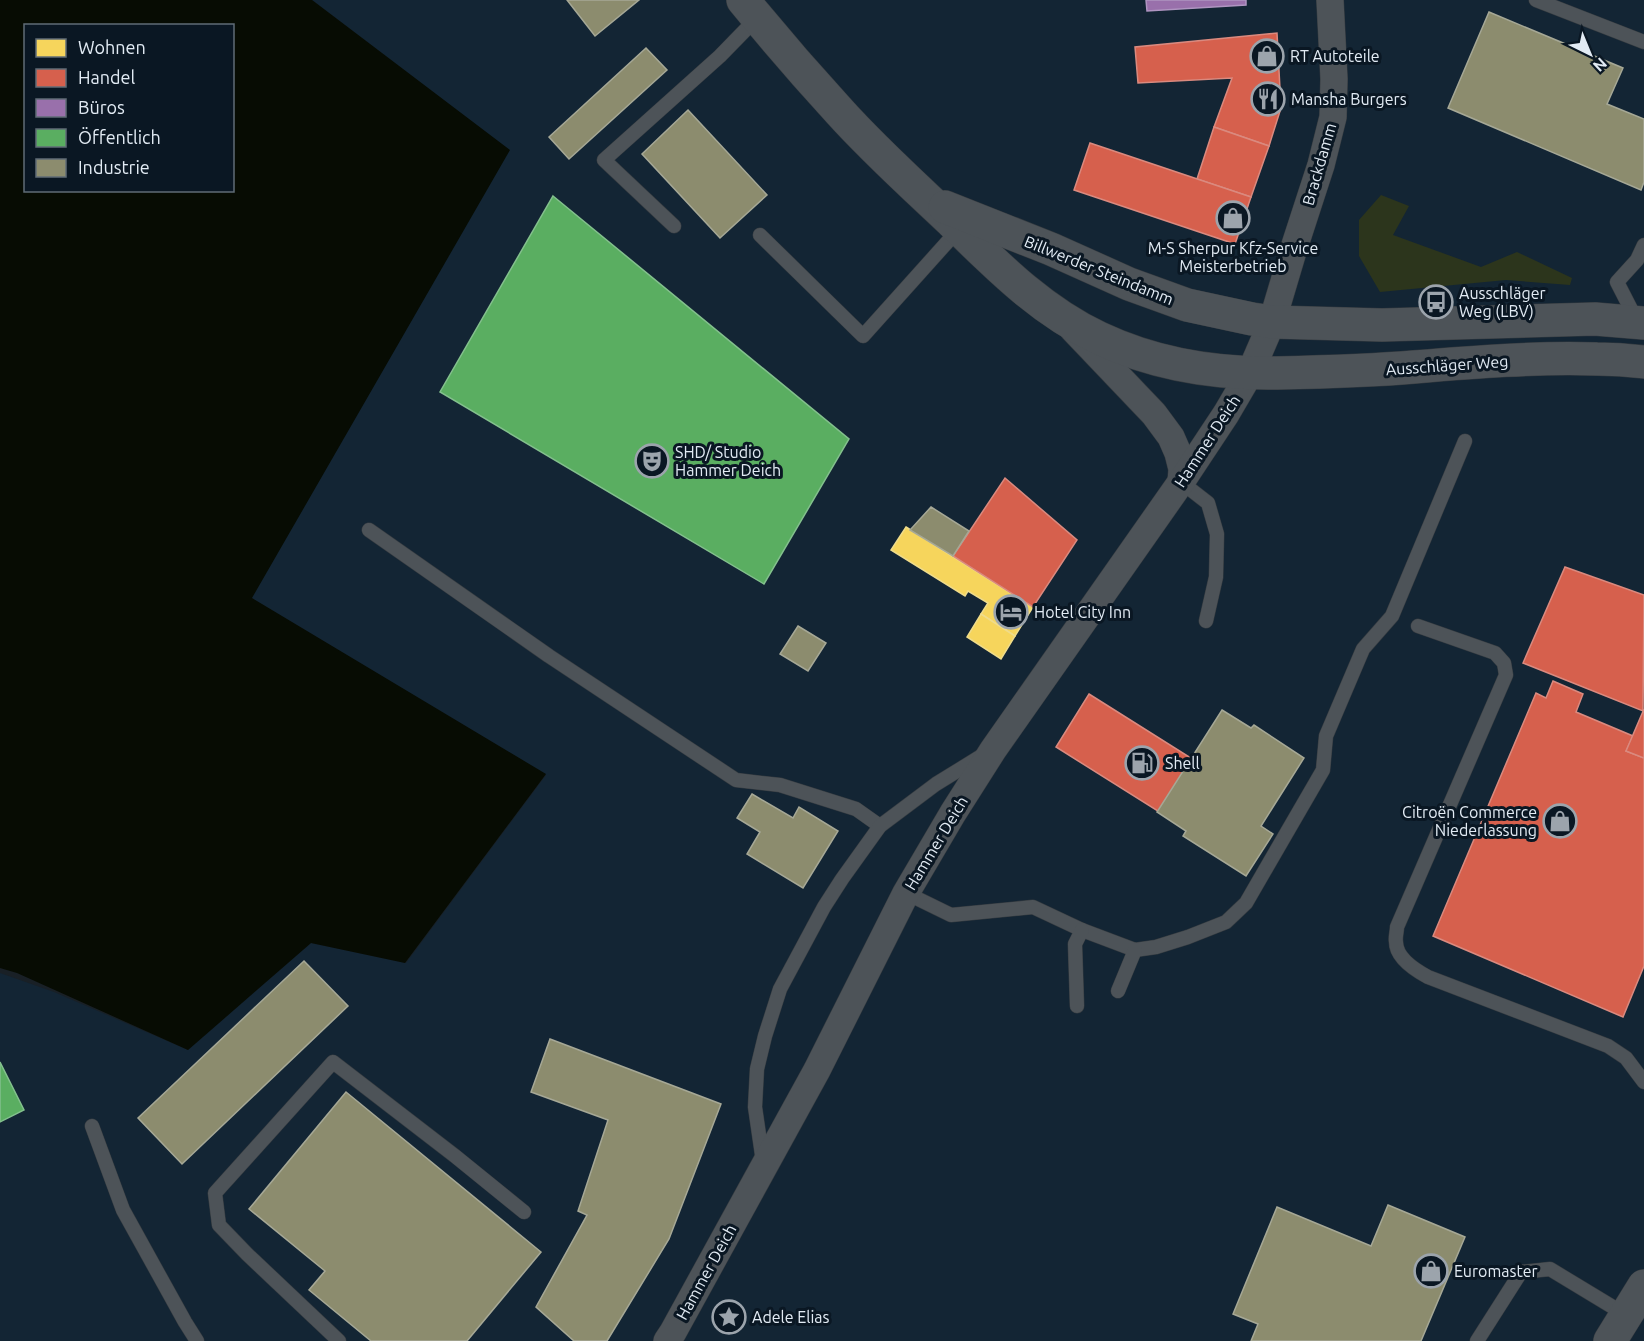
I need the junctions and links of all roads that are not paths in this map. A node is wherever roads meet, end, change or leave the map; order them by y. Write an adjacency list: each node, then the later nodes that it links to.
1 (1330, 0): 11 (street, Brackdamm)
2 (1536, 0): 4 (lane)
3 (750, 9): 5 (main road, Billwerder Steindamm); 6 (lane)
4 (1644, 42)
5 (930, 201): 7 (main road, Billwerder Steindamm); 11 (main road, Billwerder Steindamm)
6 (674, 226)
7 (959, 229): 8 (lane); 10 (main road, Billwerder Steindamm)
8 (760, 235)
9 (1644, 245): 12 (lane)
10 (1061, 318): 14 (main road, Billwerder Steindamm); 16 (street)
11 (1272, 322): 12 (main road); 14 (street, Brackdamm)
12 (1641, 323)
13 (1644, 362): 14 (main road, Ausschläger Weg)
14 (1250, 373): 16 (street, Hammer Deich)
15 (1465, 441): 24 (lane)
16 (1181, 482): 18 (lane); 20 (street, Hammer Deich)
17 (369, 530): 21 (lane)
18 (1206, 621)
19 (1418, 626): 27 (lane)
20 (993, 750): 21 (lane); 22 (street, Hammer Deich)
21 (880, 826): 29 (lane)
22 (906, 893): 23 (lane); 29 (street, Hammer Deich)
23 (1082, 930): 24 (lane); 26 (lane)
24 (1135, 950): 25 (lane)
25 (1118, 991)
26 (1077, 1006)
27 (1644, 1082)
28 (92, 1126): 33 (lane)
29 (764, 1166): 35 (street, Hammer Deich)
30 (524, 1212): 34 (lane)
31 (1644, 1286): 32 (main road)
32 (1618, 1328): 36 (lane)
33 (197, 1341)
34 (339, 1341)
35 (667, 1341)
36 (1476, 1341)

